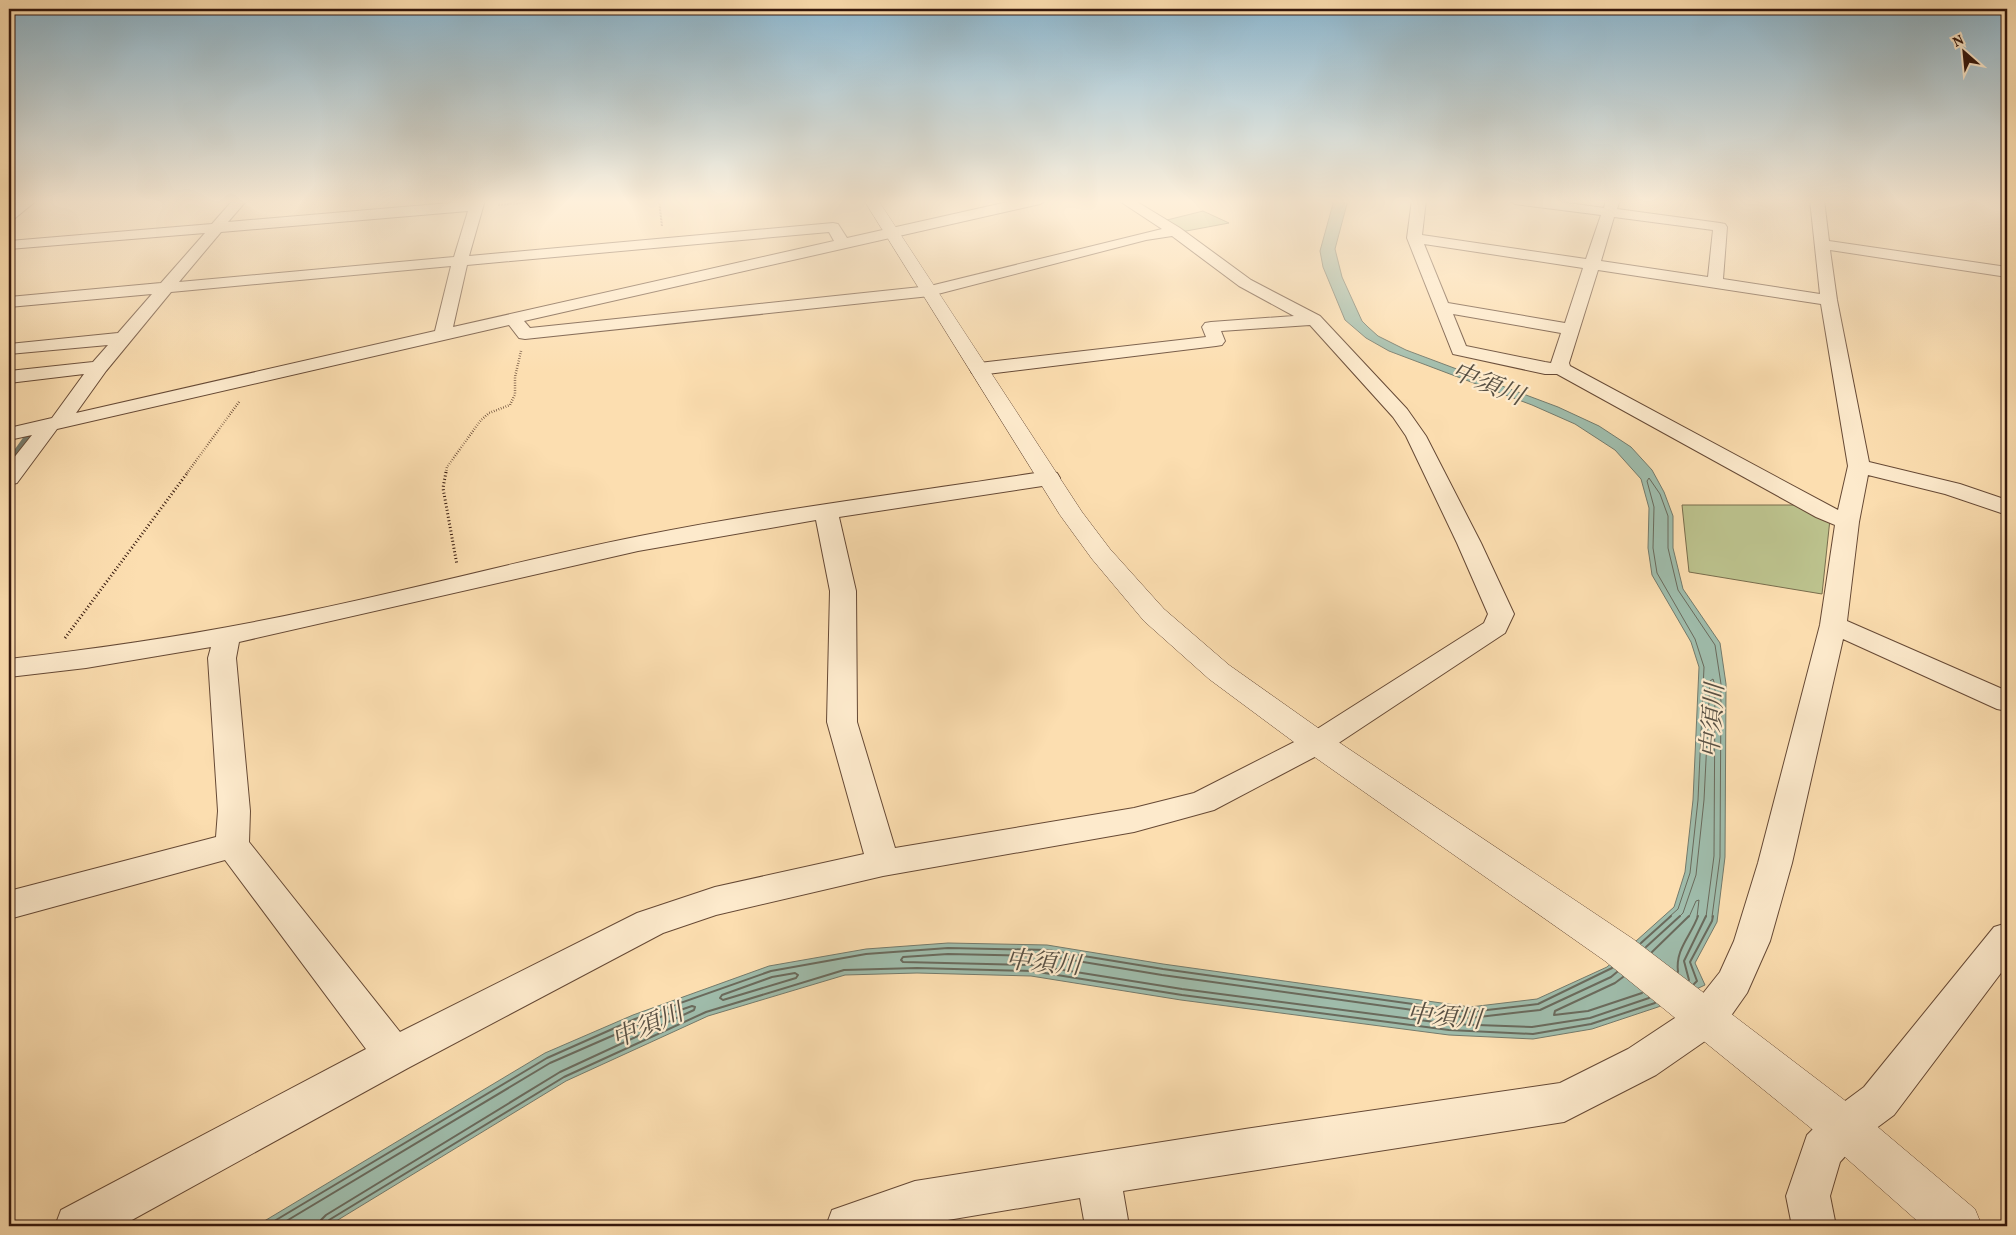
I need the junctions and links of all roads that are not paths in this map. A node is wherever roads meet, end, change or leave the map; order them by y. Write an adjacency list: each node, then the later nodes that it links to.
1 (192, 258): 19 (street)
2 (461, 258): 14 (street)
3 (497, 258): 14 (street)
4 (783, 258): 18 (street)
5 (909, 258): 20 (street)
6 (1060, 258): 20 (street)
7 (1210, 258): 26 (street)
8 (1422, 258): 22 (street)
9 (1549, 258): 15 (street)
10 (1595, 258): 15 (street)
11 (1717, 258): 17 (street)
12 (1824, 258): 21 (street)
13 (1913, 258): 16 (street)
14 (460, 261): 19 (street); 28 (street)
15 (1593, 264): 17 (street); 27 (street)
16 (2007, 272)
17 (1715, 282): 21 (street)
18 (670, 283): 24 (street); 25 (street)
19 (166, 287): 23 (street); 29 (street)
20 (930, 291): 24 (street); 32 (street)
21 (1829, 300): 37 (street)
22 (1441, 307): 27 (street); 33 (street)
23 (12, 309)
24 (673, 318): 25 (street)
25 (513, 319): 28 (street)
26 (1314, 320): 32 (street); 47 (street)
27 (1571, 329): 33 (street)
28 (443, 334): 35 (street)
29 (124, 338): 30 (street); 31 (street)
30 (9, 349)
31 (99, 367): 34 (street); 35 (street)
32 (979, 369): 39 (street)
33 (1562, 369): 42 (street)
34 (9, 377)
35 (55, 424): 36 (street); 38 (street)
36 (9, 434)
37 (1859, 466): 40 (street); 42 (street)
38 (9, 478)
39 (1049, 478): 41 (street); 47 (street)
40 (2007, 508)
41 (826, 512): 44 (street); 49 (street)
42 (1847, 522): 43 (street)
43 (1833, 625): 46 (street); 52 (street)
44 (227, 636): 45 (street); 48 (street)
45 (9, 668)
46 (2007, 702)
47 (1317, 743): 49 (street); 52 (street)
48 (232, 845): 50 (street); 53 (street)
49 (883, 863): 53 (street)
50 (9, 905)
51 (2007, 938): 54 (street)
52 (1697, 1010): 54 (street); 55 (street)
53 (394, 1055): 56 (street)
54 (1844, 1127): 59 (street); 60 (street)
55 (1098, 1174): 57 (street); 58 (street)
56 (77, 1226)
57 (849, 1226)
58 (1107, 1226)
59 (1814, 1226)
60 (1958, 1226)

